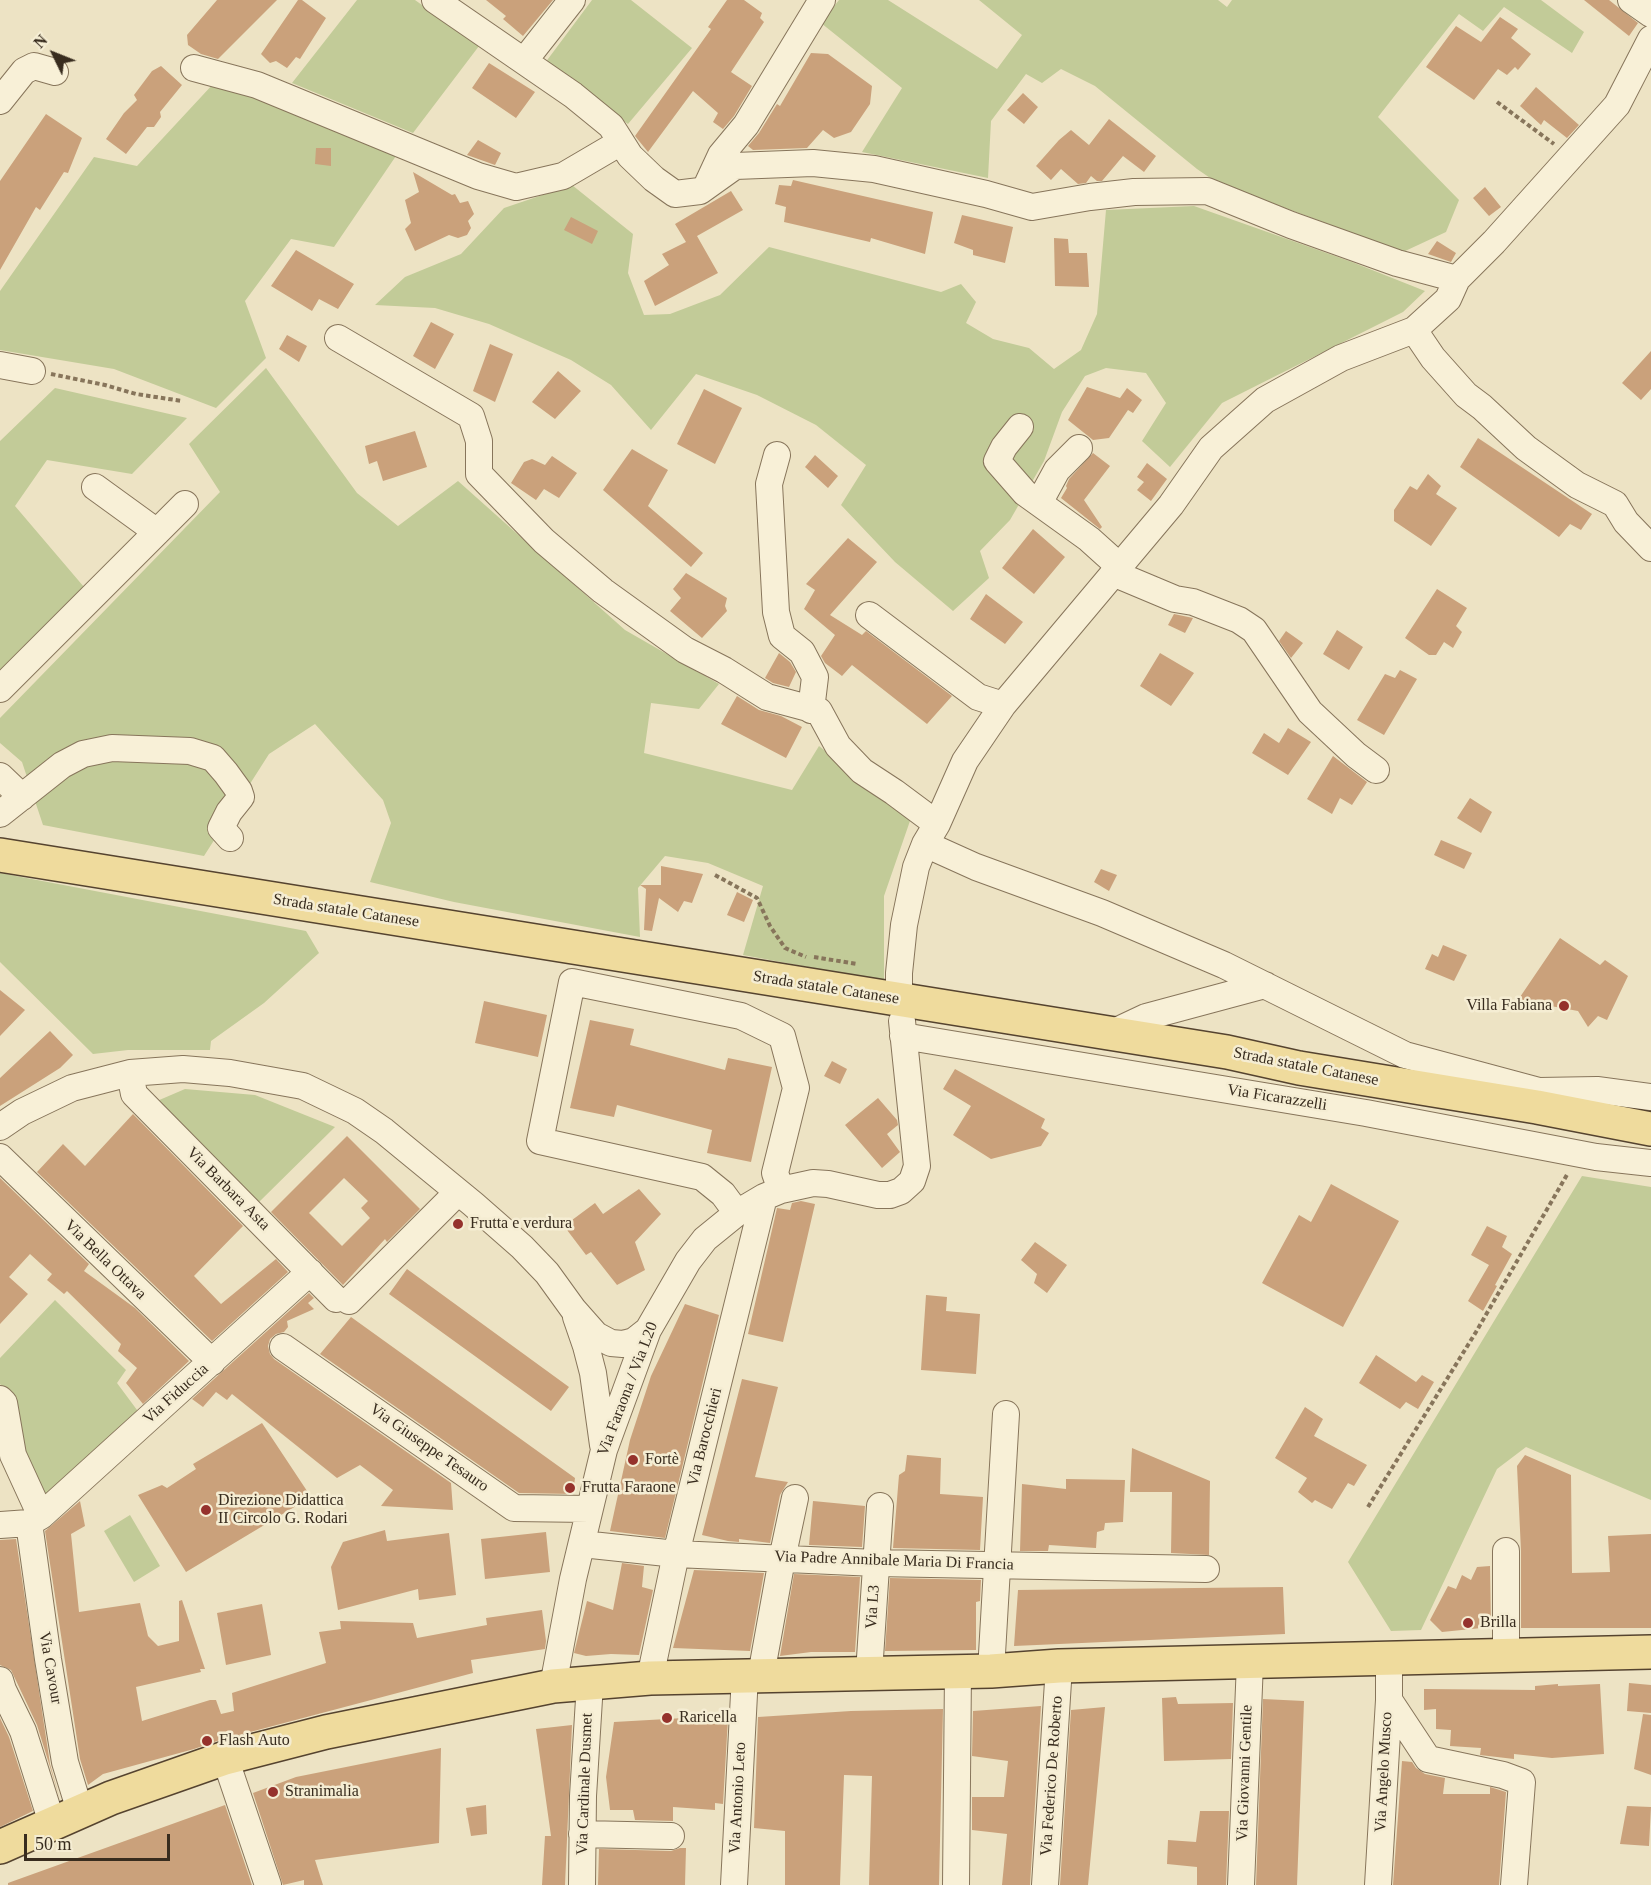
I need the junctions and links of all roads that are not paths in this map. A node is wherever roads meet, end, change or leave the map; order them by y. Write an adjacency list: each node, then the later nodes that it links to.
1 (435, 0): 7 (street)
2 (572, 0): 7 (street)
3 (822, 0): 12 (street)
4 (1631, 0): 5 (street)
5 (1651, 14)
6 (1648, 56): 13 (street)
7 (524, 61): 11 (street)
8 (194, 68): 11 (street)
9 (55, 72): 10 (street)
10 (0, 101)
11 (621, 142): 12 (street)
12 (706, 186): 13 (street)
13 (1457, 279): 14 (street)
14 (1414, 330): 25 (street); 26 (street)
15 (338, 338): 30 (street)
16 (0, 365): 17 (street)
17 (32, 371)
18 (1020, 427): 22 (street)
19 (1079, 448): 22 (street)
20 (777, 454): 30 (street)
21 (95, 487): 24 (street)
22 (1039, 503): 26 (street)
23 (185, 504): 24 (street)
24 (157, 532): 28 (street)
25 (1651, 548)
26 (1116, 570): 29 (street); 31 (street)
27 (869, 615): 29 (street)
28 (0, 688)
29 (1003, 705): 35 (street)
30 (811, 710): 35 (street)
31 (1377, 770)
32 (0, 777): 33 (street)
33 (22, 797): 34 (street); 36 (street)
34 (0, 814)
35 (931, 834): 38 (street); 39 (street)
36 (230, 838)
37 (0, 855): 41 (main road, Strada statale Catanese)
38 (899, 985)
39 (1265, 985): 41 (street); 44 (street)
40 (902, 1029): 45 (street, Via Ficarazzelli); 51 (street, Via Faraona / Via L20)
41 (1112, 1033): 43 (main road, Strada statale Catanese)
42 (130, 1073): 46 (street); 50 (street); 53 (street, Via Barbara Asta)
43 (1371, 1080): 45 (street); 47 (main road, Strada statale Catanese)
44 (1651, 1097)
45 (1366, 1113): 49 (street, Via Ficarazzelli)
46 (0, 1127)
47 (1651, 1129)
48 (0, 1157): 59 (street, Via Bella Ottava)
49 (1651, 1163)
50 (458, 1192): 53 (street, Via Barbara Asta); 54 (street)
51 (772, 1193): 52 (street, Via Faraona / Via L20); 52 (street); 71 (street, Via Barocchieri)
52 (737, 1213): 55 (street, Via Faraona / Via L20)
53 (310, 1272): 59 (street, Via Fiduccia)
54 (573, 1309): 56 (street); 58 (street)
55 (648, 1330): 56 (street); 60 (street, Via Faraona / Via L20)
56 (611, 1342): 58 (street); 60 (street)
57 (283, 1347): 66 (street, Via Giuseppe Tesauro)
58 (588, 1354): 63 (street)
59 (212, 1362): 67 (street, Via Fiduccia)
60 (631, 1373): 63 (street, Via Faraona / Via L20)
61 (0, 1399): 67 (street, Via Cavour)
62 (1006, 1414): 74 (street)
63 (604, 1450): 66 (street, Via Faraona / Via L20)
64 (795, 1498): 72 (street, Via Antonio Leto)
65 (880, 1506): 73 (street, Via L3)
66 (589, 1509): 69 (street, Via Faraona / Via L20)
67 (35, 1519): 68 (street); 91 (street, Via Cavour)
68 (0, 1525)
69 (582, 1544): 71 (street, Via Padre Annibale Maria Di Francia); 88 (street, Via Faraona / Via L20)
70 (1506, 1551): 77 (street)
71 (676, 1554): 72 (street, Via Padre Annibale Maria Di Francia); 85 (street, Via Barocchieri)
72 (782, 1559): 73 (street, Via Padre Annibale Maria Di Francia); 84 (street, Via Antonio Leto)
73 (876, 1563): 74 (street, Via Padre Annibale Maria Di Francia); 83 (street, Via L3)
74 (997, 1564): 75 (street, Via Padre Annibale Maria Di Francia); 82 (street)
75 (1206, 1569)
76 (1651, 1652): 77 (main road)
77 (1506, 1656): 78 (main road)
78 (1389, 1658): 79 (main road); 89 (street, Via Angelo Musco)
79 (1250, 1662): 80 (main road); 100 (street, Via Giovanni Gentile)
80 (1059, 1666): 82 (main road); 99 (street, Via Federico De Roberto)
81 (958, 1671): 82 (main road); 83 (main road); 98 (street)
82 (991, 1671)
83 (869, 1673): 84 (main road)
84 (753, 1675): 85 (main road); 97 (street, Via Antonio Leto)
85 (650, 1678): 87 (main road)
86 (0, 1680): 91 (street)
87 (590, 1683): 88 (main road); 92 (street, Via Cardinale Dusmet)
88 (553, 1686): 90 (main road)
89 (1389, 1700): 101 (street, Via Angelo Musco); 102 (street)
90 (225, 1758): 91 (main road); 95 (street)
91 (66, 1817): 94 (main road)
92 (582, 1834): 93 (street); 96 (street, Via Cardinale Dusmet)
93 (671, 1836)
94 (0, 1847)
95 (268, 1885)
96 (582, 1885)
97 (734, 1885)
98 (956, 1885)
99 (1045, 1885)
100 (1240, 1885)
101 (1378, 1885)
102 (1514, 1885)

